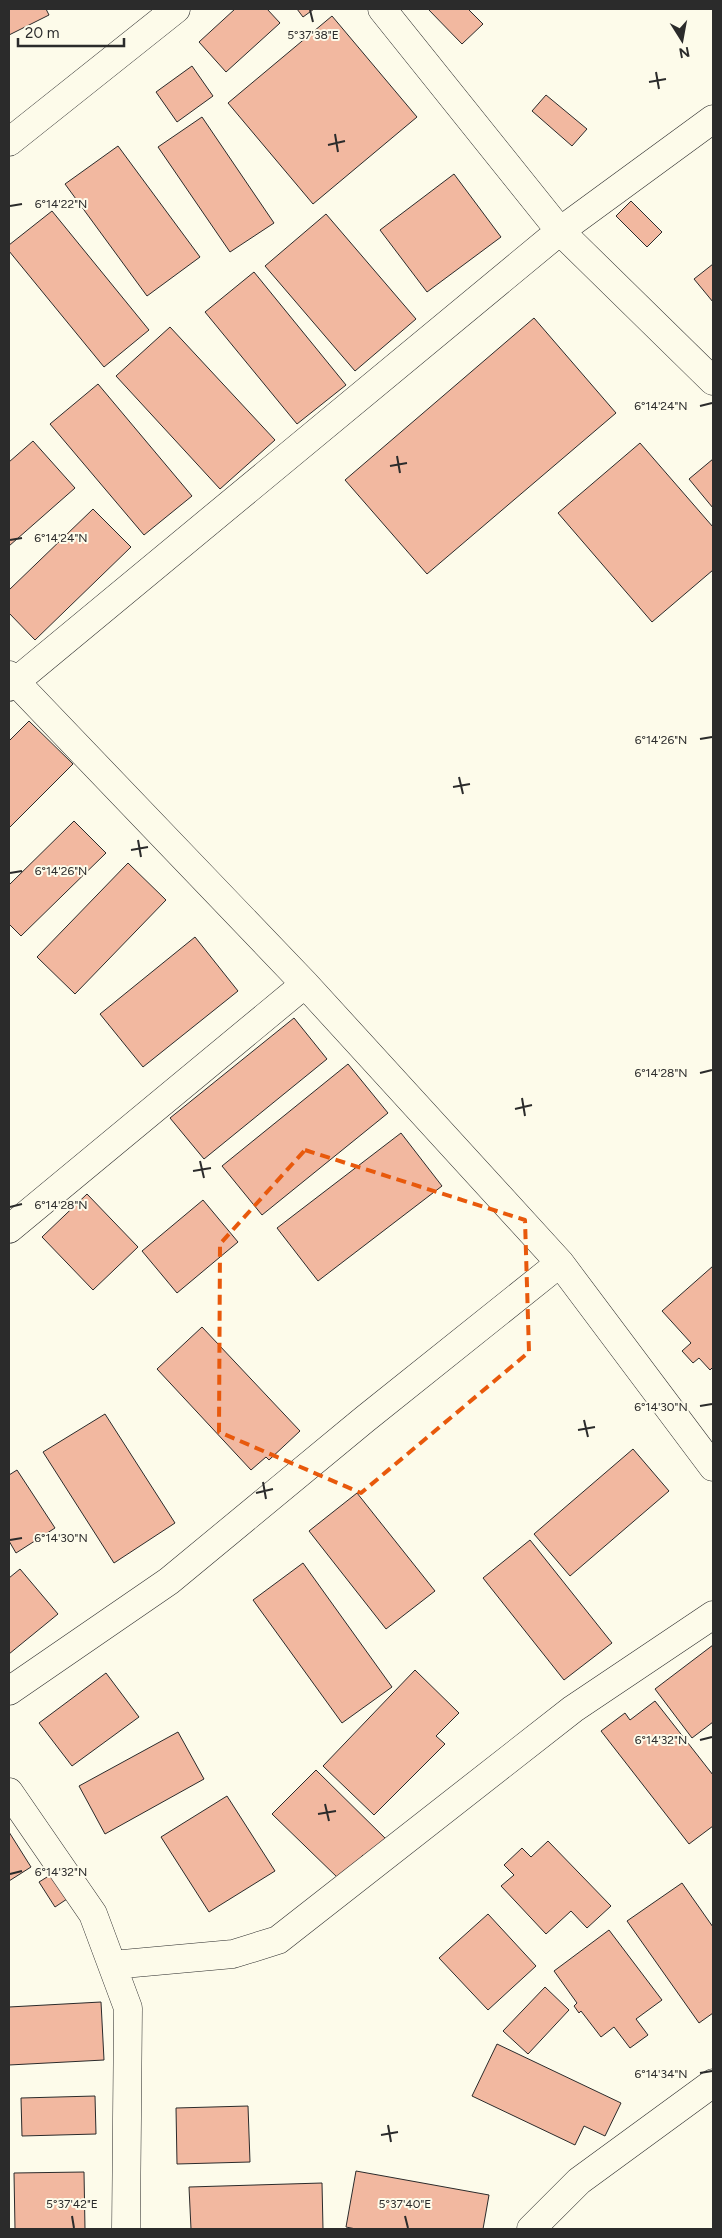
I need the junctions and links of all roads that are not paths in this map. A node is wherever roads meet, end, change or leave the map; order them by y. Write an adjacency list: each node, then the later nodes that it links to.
1 (176, 9): 4 (street)
2 (382, 9): 5 (street)
3 (713, 119): 5 (street)
4 (9, 142)
5 (560, 231): 6 (street); 7 (street)
6 (713, 381)
7 (11, 681): 8 (street)
8 (305, 984): 9 (street); 10 (street)
9 (9, 1229)
10 (560, 1262): 11 (street); 13 (street)
11 (713, 1467)
12 (713, 1615): 15 (street)
13 (9, 1691)
14 (9, 1792): 15 (street)
15 (112, 1966): 17 (street)
16 (713, 2083): 18 (street)
17 (126, 2229)
18 (531, 2229)

